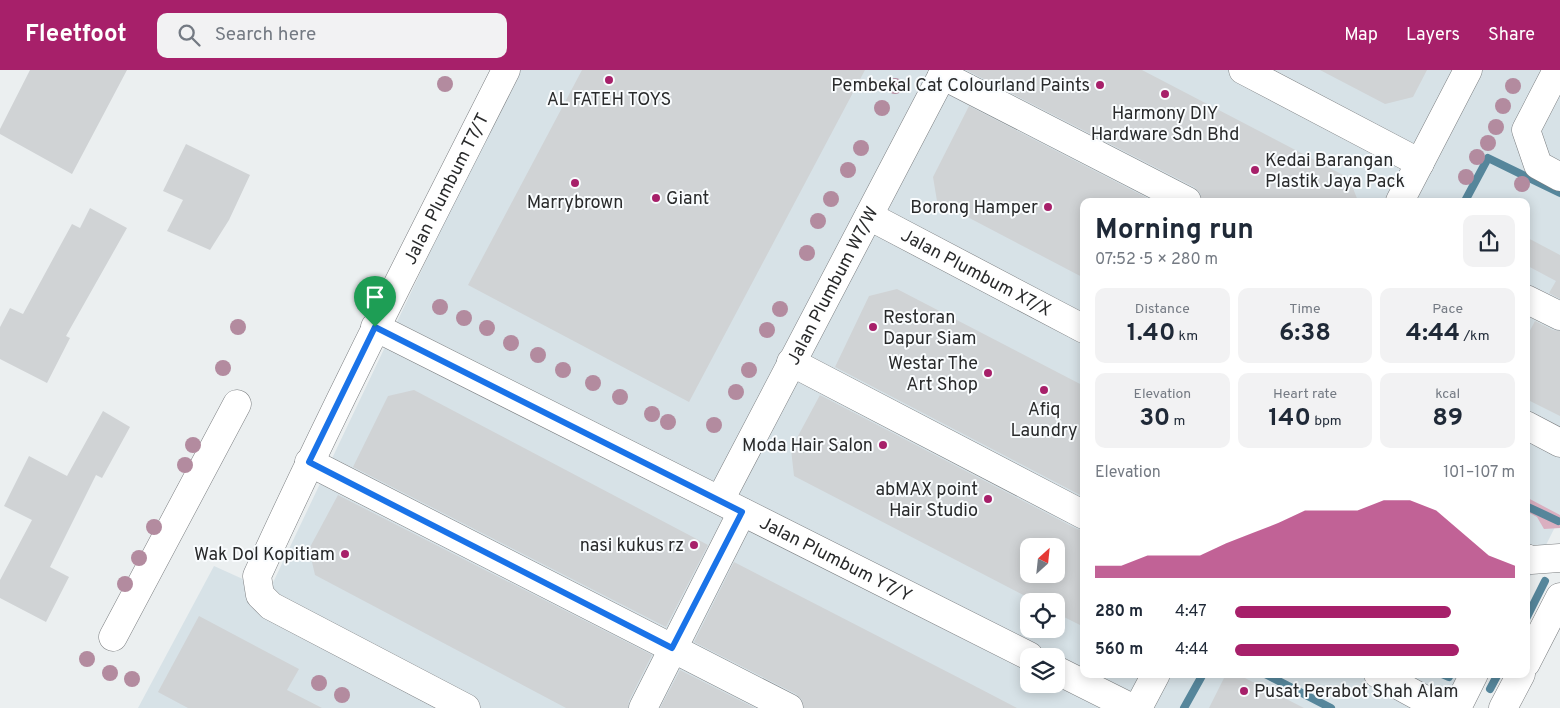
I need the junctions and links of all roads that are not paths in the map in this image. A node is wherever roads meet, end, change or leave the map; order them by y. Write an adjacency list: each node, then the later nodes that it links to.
1 (506, 70): 14 (street, Jalan Plumbum T7/T)
2 (1243, 70): 6 (street)
3 (1468, 70): 6 (street)
4 (1557, 70): 7 (street)
5 (941, 78): 8 (street); 9 (street); 11 (street, Jalan Plumbum W7/W)
6 (1420, 163): 10 (street)
7 (1560, 177)
8 (1150, 198)
9 (1180, 198)
10 (1402, 198)
11 (869, 216): 15 (street, Jalan Plumbum X7/X); 16 (street, Jalan Plumbum W7/W)
12 (1530, 301): 13 (street)
13 (1560, 316)
14 (375, 327): 20 (street, Jalan Plumbum T7/T); 22 (street, Jalan Plumbum Y7/Y)
15 (1080, 327)
16 (794, 356): 21 (street); 22 (street, Jalan Plumbum W7/W); 23 (street)
17 (237, 404): 27 (street)
18 (1530, 427): 19 (street)
19 (1560, 443)
20 (309, 462): 28 (street); 36 (street, Jalan Plumbum T7/T)
21 (1080, 497)
22 (731, 506): 28 (street, Jalan Plumbum W7/W); 29 (street, Jalan Plumbum Y7/Y)
23 (1080, 513)
24 (1560, 558): 25 (street)
25 (1530, 563)
26 (1560, 597): 30 (street)
27 (113, 637)
28 (672, 648): 37 (street, Jalan Plumbum W7/W); 38 (street)
29 (1020, 651)
30 (1530, 655)
31 (1065, 674): 39 (street)
32 (1154, 678): 40 (street)
33 (1393, 678): 41 (street)
34 (1472, 678): 42 (street)
35 (1519, 678): 43 (street)
36 (466, 708)
37 (643, 708)
38 (790, 708)
39 (1132, 708)
40 (1138, 708)
41 (1440, 708)
42 (1457, 708)
43 (1503, 708)

